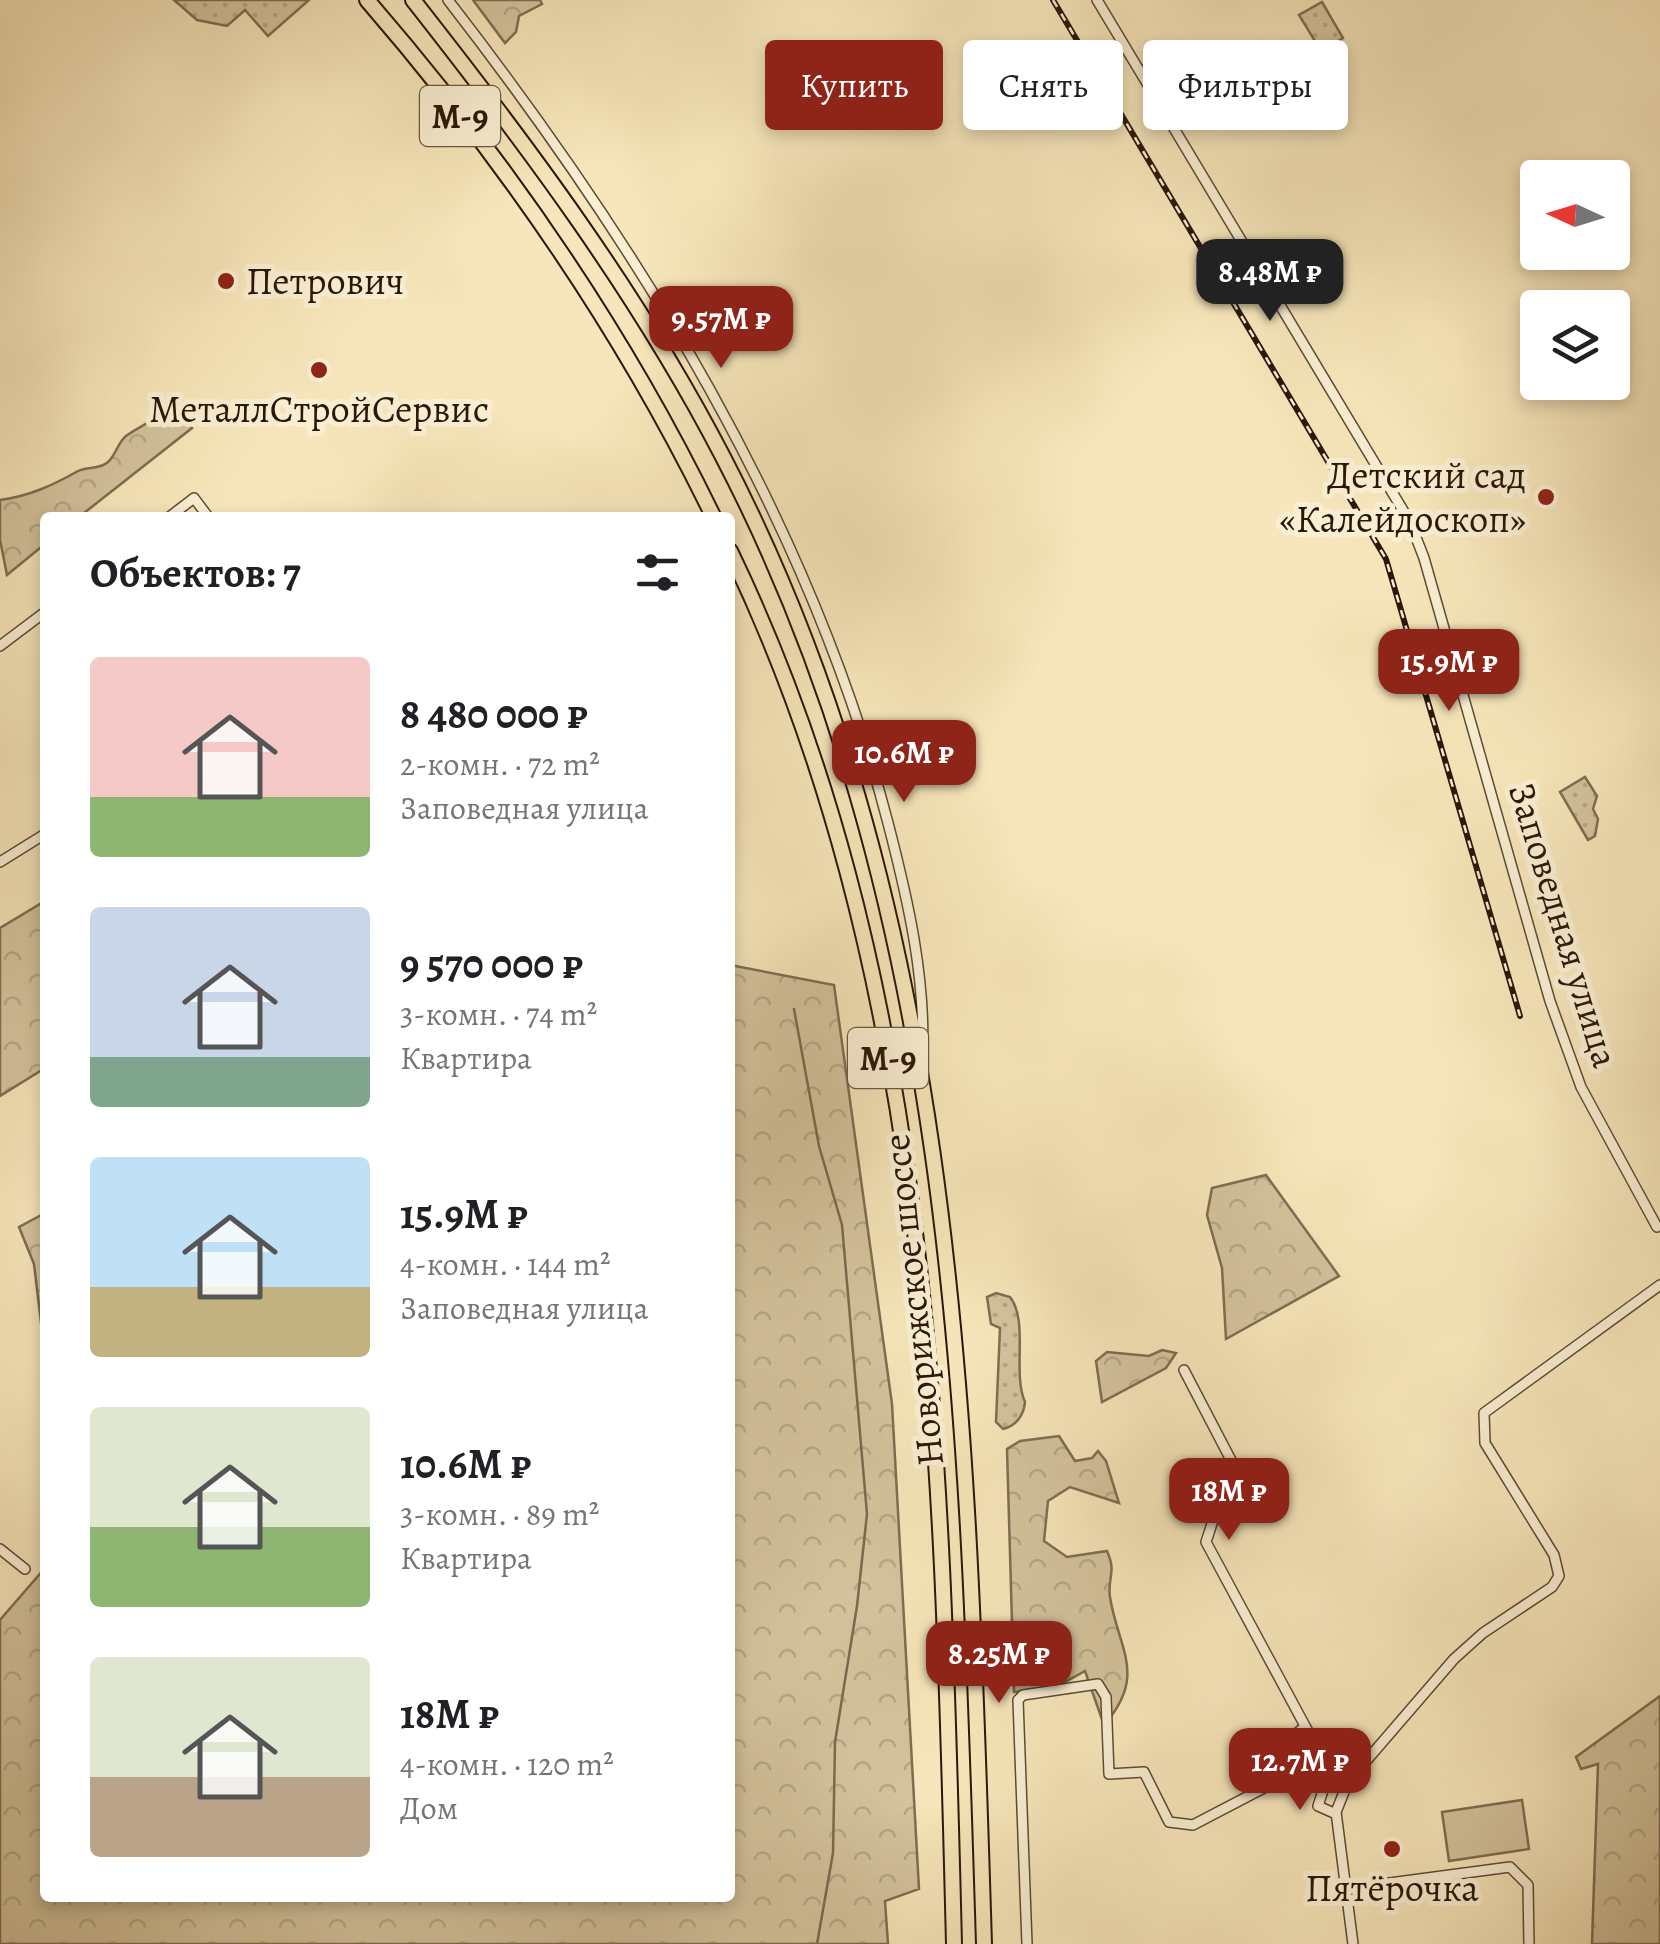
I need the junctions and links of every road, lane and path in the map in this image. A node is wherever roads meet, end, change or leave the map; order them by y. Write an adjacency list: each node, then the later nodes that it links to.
1 (366, 0): 7 (highway, М-9)
2 (413, 0): 13 (highway, Новорижское шоссе / М-9)
3 (448, 0): 13 (street)
4 (1097, 0): 14 (street, Заповедная улица)
5 (176, 512): 6 (street)
6 (204, 512)
7 (711, 512)
8 (735, 563): 24 (highway, Новорижское шоссе / М-9)
9 (40, 616): 10 (street)
10 (0, 646)
11 (40, 837): 12 (street)
12 (0, 862)
13 (922, 1074): 25 (highway, Новорижское шоссе / М-9)
14 (1657, 1227)
15 (1660, 1285): 22 (street)
16 (1184, 1370): 19 (street)
17 (0, 1549): 18 (street)
18 (25, 1568)
19 (1304, 1727): 20 (street); 26 (street)
20 (1318, 1750)
21 (1324, 1763): 22 (street)
22 (1336, 1814): 27 (street)
23 (1367, 1886): 28 (street)
24 (954, 1944)
25 (984, 1944)
26 (1027, 1944)
27 (1354, 1944)
28 (1528, 1944)

